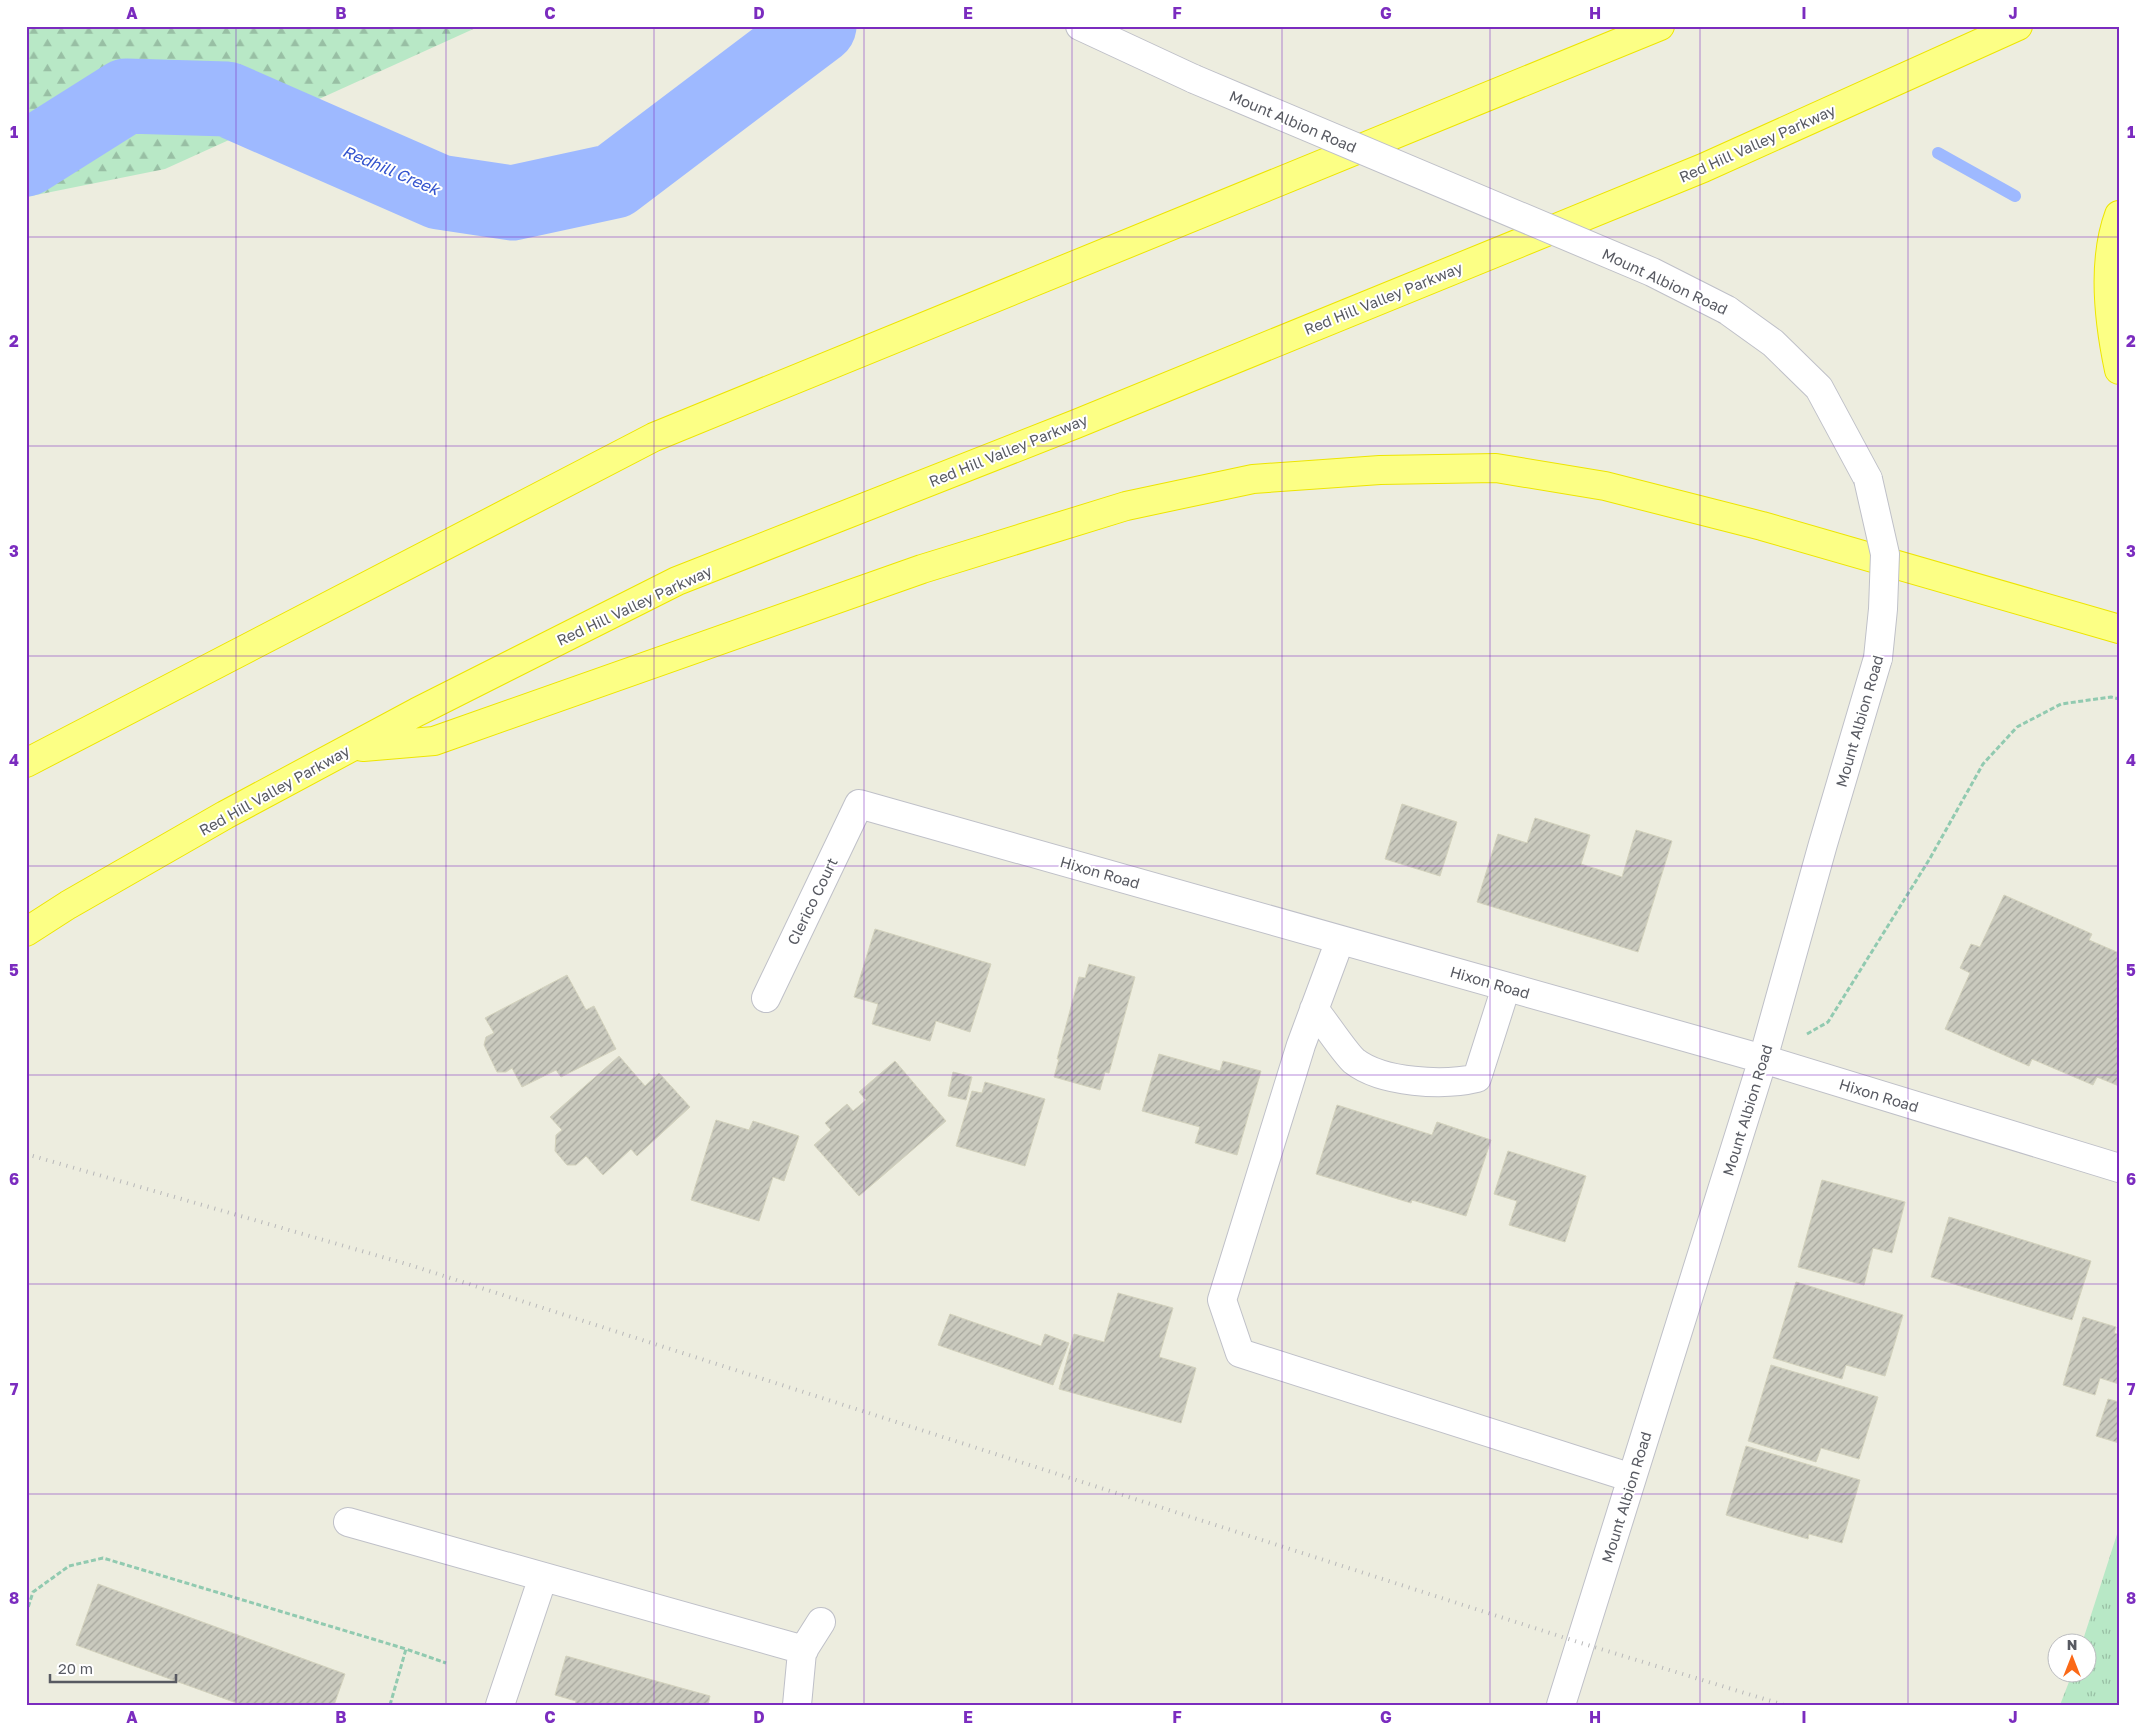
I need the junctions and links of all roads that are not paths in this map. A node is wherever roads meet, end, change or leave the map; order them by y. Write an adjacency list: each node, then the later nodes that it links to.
1 (1080, 26): 15 (street, Mount Albion Road, bridge)
2 (1660, 26): 8 (highway)
3 (2018, 26): 7 (highway, Red Hill Valley Parkway)
4 (2119, 215): 5 (highway)
5 (2119, 370)
6 (2119, 629): 7 (highway)
7 (352, 748): 10 (highway, Red Hill Valley Parkway)
8 (26, 764)
9 (859, 804): 11 (street, Hixon Road); 13 (street, Clerico Court)
10 (26, 932)
11 (1340, 940): 12 (street, Hixon Road); 14 (street)
12 (1506, 987): 14 (street); 15 (street, Hixon Road)
13 (766, 998)
14 (1314, 1009): 17 (street)
15 (1764, 1059): 16 (street, Hixon Road); 17 (street, Mount Albion Road)
16 (2119, 1168)
17 (1632, 1478): 24 (street, Mount Albion Road)
18 (348, 1522): 19 (street)
19 (543, 1577): 21 (street); 22 (street)
20 (821, 1622): 21 (street)
21 (804, 1650): 23 (street)
22 (500, 1705)
23 (797, 1705)
24 (1561, 1705)

